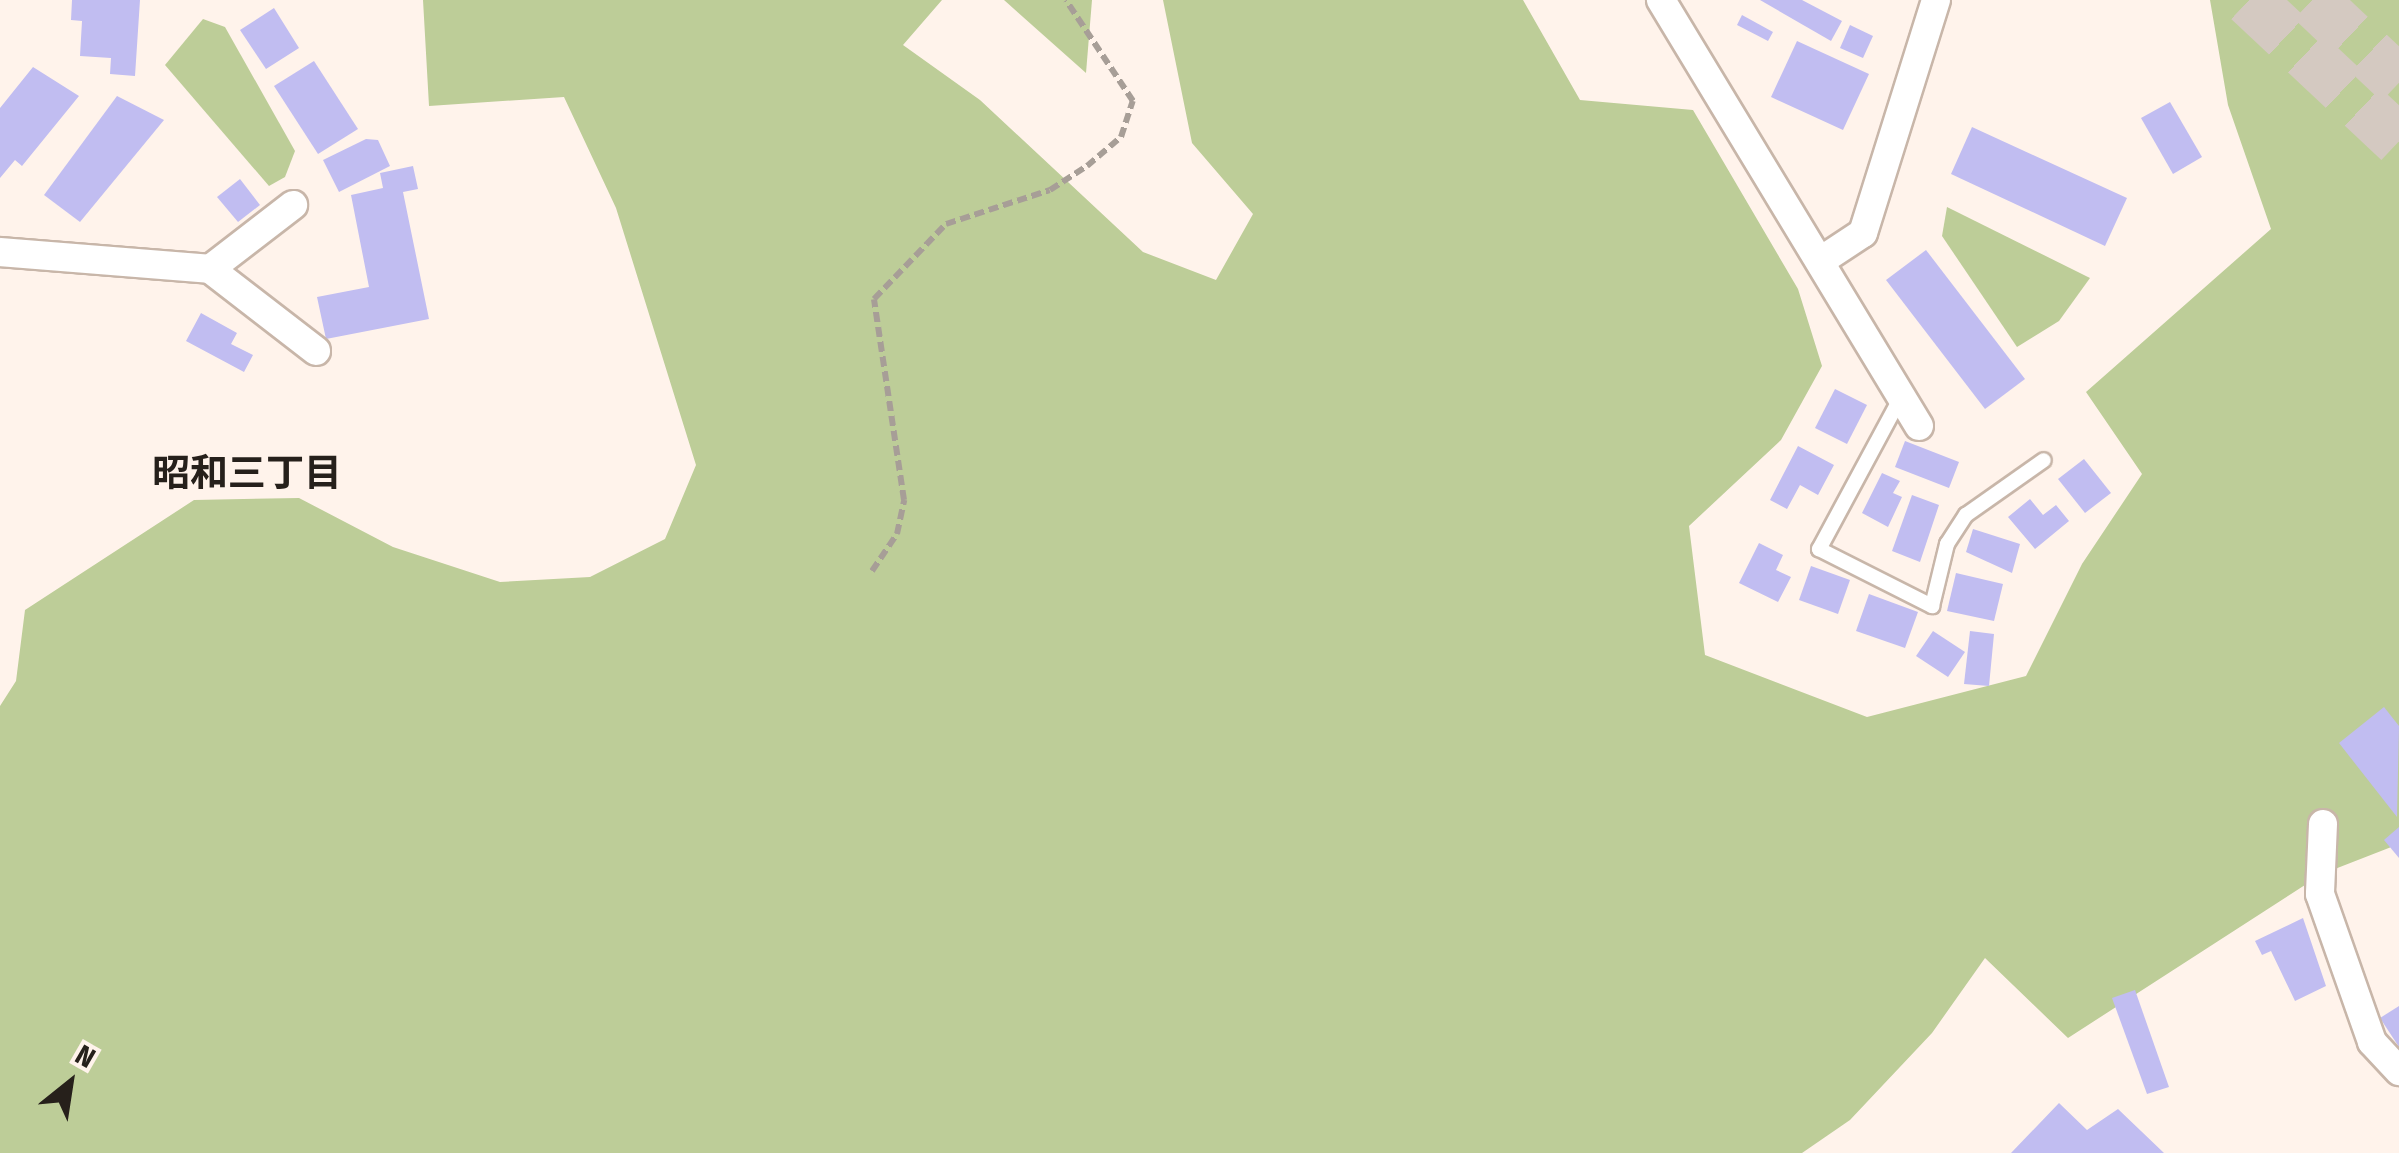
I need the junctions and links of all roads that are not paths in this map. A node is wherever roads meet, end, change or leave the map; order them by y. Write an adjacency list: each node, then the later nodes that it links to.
1 (1661, 0): 5 (street)
2 (1936, 0): 5 (street)
3 (293, 205): 6 (street)
4 (0, 252): 6 (street)
5 (1822, 260): 8 (street)
6 (210, 269): 7 (street)
7 (316, 351)
8 (1902, 397): 9 (street); 10 (lane)
9 (1920, 426)
10 (2044, 460)
11 (2323, 824): 12 (street)
12 (2399, 1071)

